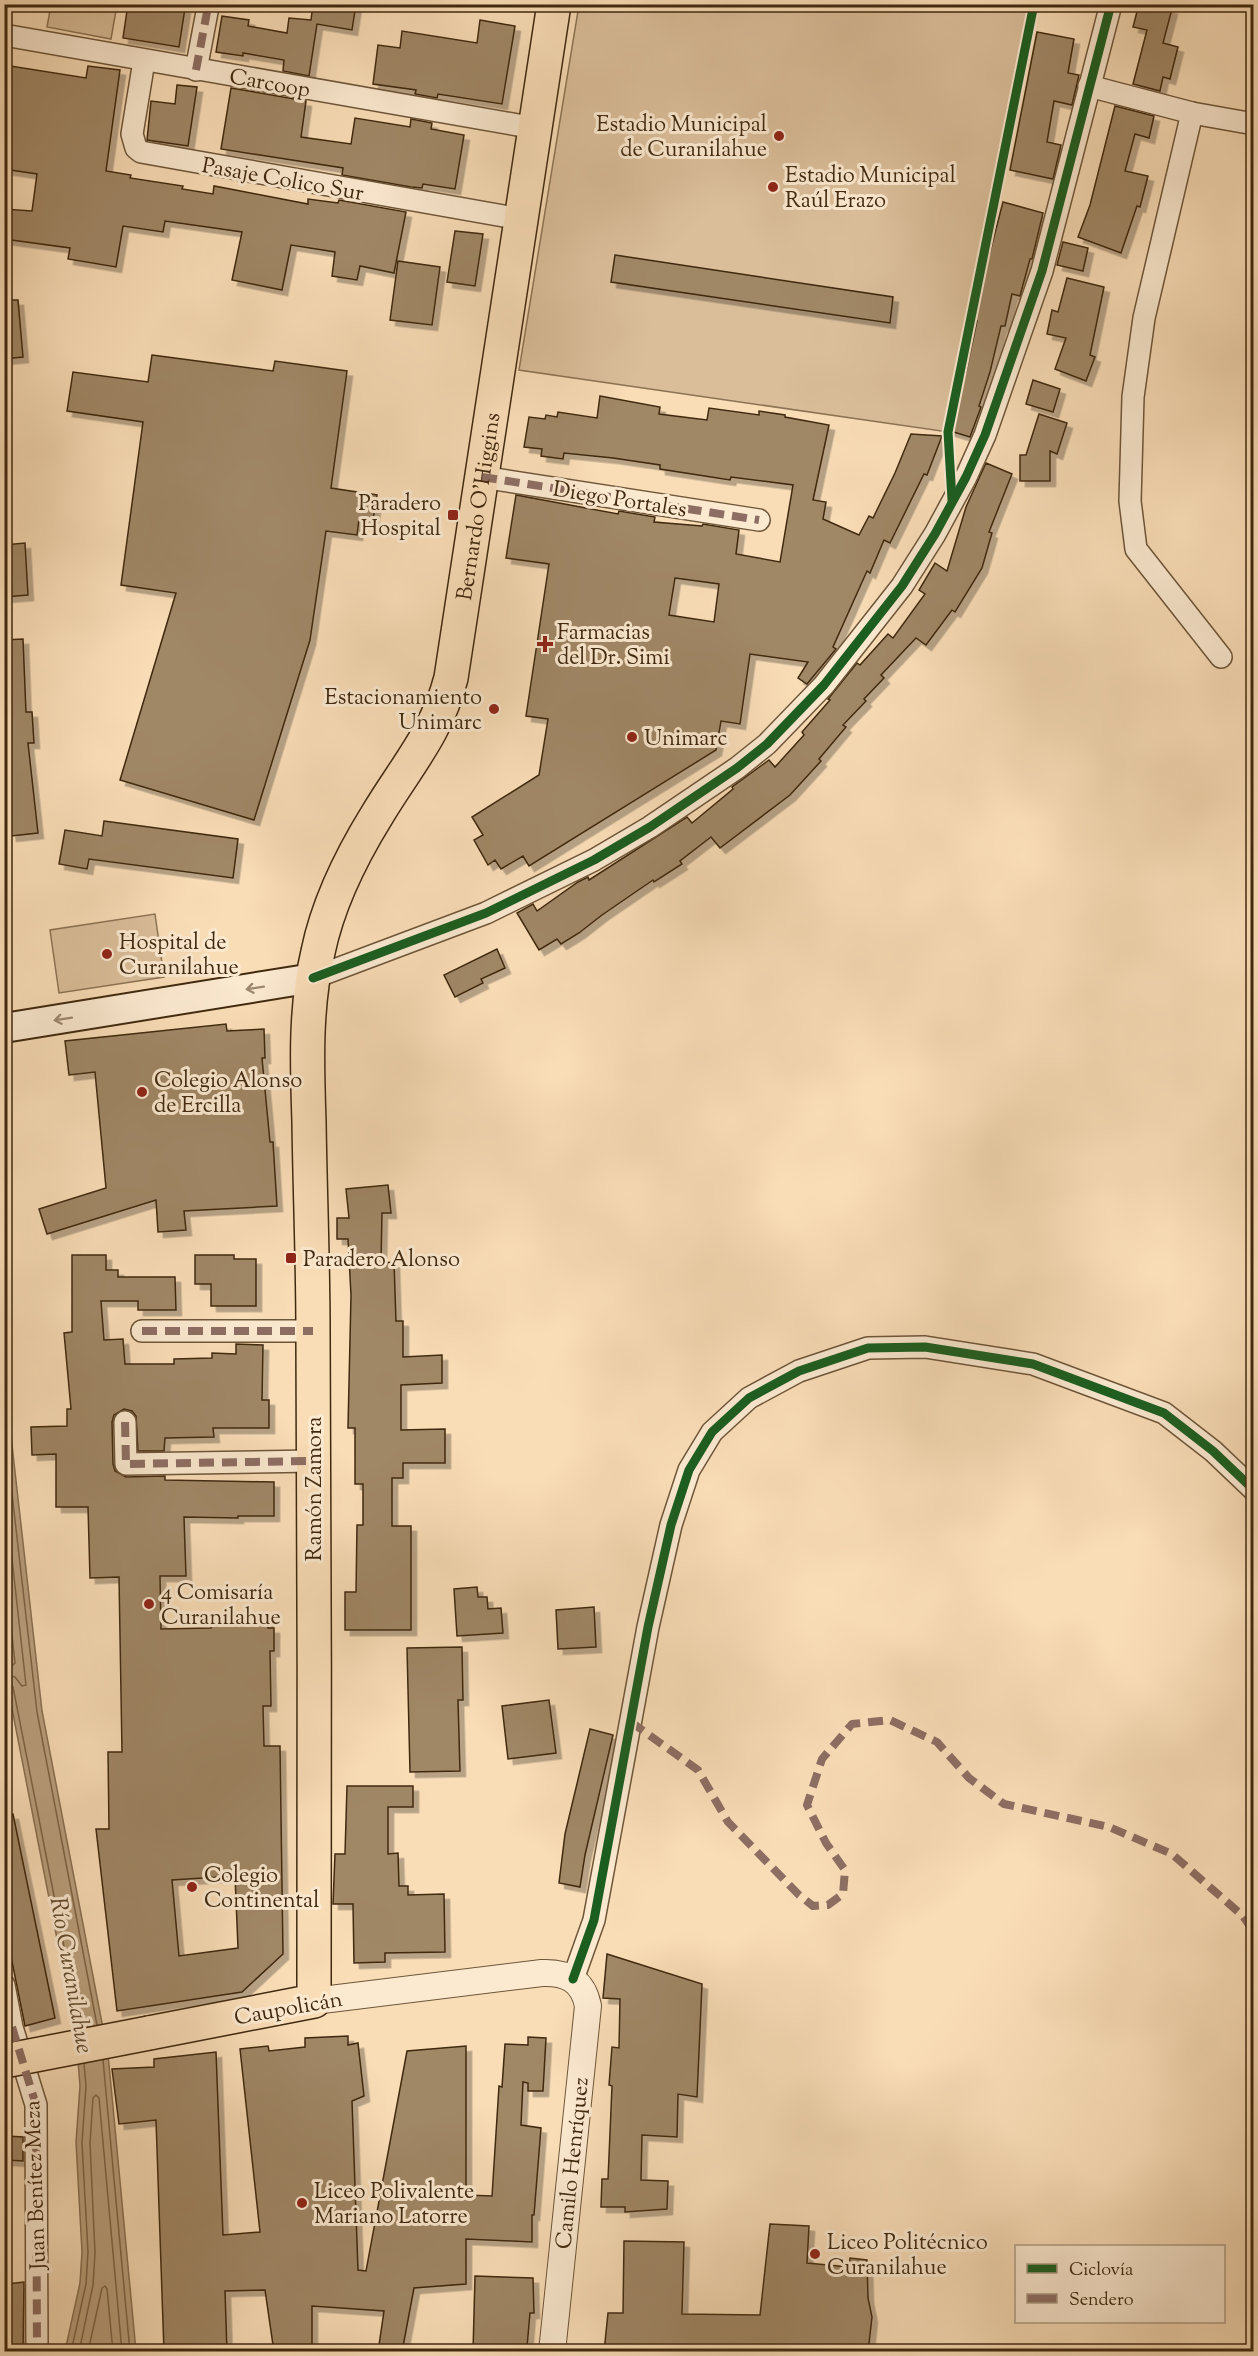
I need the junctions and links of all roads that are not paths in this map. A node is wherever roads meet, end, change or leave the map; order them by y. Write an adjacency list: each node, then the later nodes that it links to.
1 (554, 4): 10 (main road, Bernardo O'Higgins)
2 (1112, 4): 7 (street)
3 (207, 12): 6 (street)
4 (4, 35): 5 (street, Carcoop)
5 (144, 61): 6 (street, Carcoop); 11 (street, Pasaje Colico Sur)
6 (196, 70): 10 (street, Carcoop)
7 (1089, 86): 8 (street); 15 (street)
8 (1192, 113): 9 (street); 14 (street)
9 (1254, 124)
10 (535, 128): 11 (main road, Bernardo O'Higgins)
11 (521, 219): 12 (main road, Bernardo O'Higgins)
12 (482, 477): 13 (street, Diego Portales); 15 (main road, Bernardo O'Higgins)
13 (759, 520)
14 (1221, 657)
15 (313, 978): 16 (main road, one-way to 16); 18 (main road, Ramón Zamora)
16 (15, 1027)
17 (142, 1331): 18 (street)
18 (313, 1331): 20 (main road, Ramón Zamora)
19 (125, 1422): 20 (street)
20 (313, 1461): 24 (main road, Ramón Zamora)
21 (1254, 1490): 22 (street)
22 (573, 1979): 24 (street, Caupolicán); 27 (street, Camilo Henríquez)
23 (4, 1985): 26 (street, Juan Benítez Meza)
24 (314, 2001): 25 (main road, Caupolicán, bridge)
25 (4, 2061)
26 (37, 2352)
27 (552, 2352)

